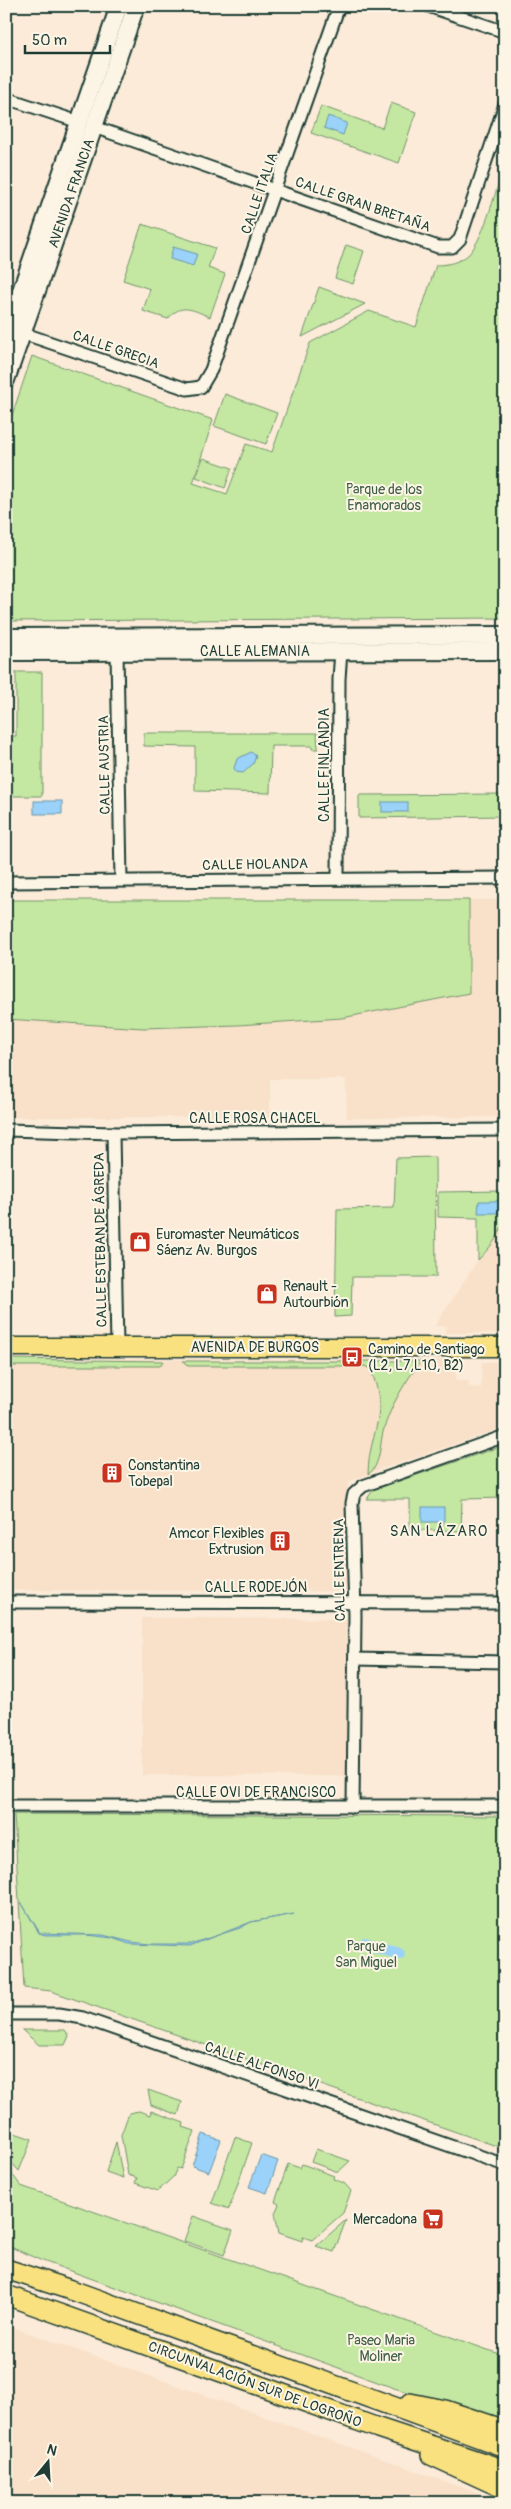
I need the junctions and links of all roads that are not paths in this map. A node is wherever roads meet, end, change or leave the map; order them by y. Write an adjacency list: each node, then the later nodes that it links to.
1 (119, 6): 8 (main road, AVENIDA FRANCIA)
2 (136, 6): 8 (main road, AVENIDA FRANCIA)
3 (340, 6): 9 (street, CALLE ITALIA)
4 (428, 6): 5 (street)
5 (505, 32)
6 (6, 98): 8 (street, CALLE GRAN BRETAÑA)
7 (505, 104): 9 (street, CALLE GRAN BRETAÑA)
8 (86, 125): 9 (street, CALLE GRAN BRETAÑA); 10 (main road, AVENIDA FRANCIA)
9 (276, 190): 12 (street, CALLE ITALIA)
10 (11, 330): 11 (main road, AVENIDA FRANCIA); 12 (street, CALLE GRECIA)
11 (6, 380)
12 (201, 388)
13 (505, 635): 14 (main road, CALLE ALEMANIA)
14 (6, 637)
15 (117, 651): 17 (main road, CALLE ALEMANIA); 18 (main road, CALLE ALEMANIA); 21 (street, CALLE AUSTRIA)
16 (505, 651): 18 (main road, CALLE ALEMANIA)
17 (6, 652)
18 (341, 652): 19 (street, CALLE FINLANDIA)
19 (338, 878): 20 (street, CALLE HOLANDA); 21 (street, CALLE HOLANDA)
20 (505, 878)
21 (121, 880): 22 (street, CALLE HOLANDA)
22 (6, 882)
23 (6, 1130): 25 (street, CALLE ROSA CHACEL)
24 (505, 1130): 25 (street, CALLE ROSA CHACEL)
25 (113, 1133): 27 (street, CALLE ESTEBAN DE ÁGREDA)
26 (6, 1347): 27 (main road, AVENIDA DE BURGOS)
27 (117, 1347): 28 (main road, AVENIDA DE BURGOS)
28 (505, 1347)
29 (505, 1436): 31 (street, CALLE ENTRENA)
30 (6, 1602): 31 (street, CALLE RODEJÓN)
31 (354, 1602): 32 (street, CALLE RODEJÓN); 33 (street, CALLE ENTRENA)
32 (505, 1603)
33 (355, 1659): 34 (street); 37 (street, CALLE ENTRENA)
34 (505, 1662)
35 (6, 1806): 37 (street, CALLE OVI DE FRANCISCO)
36 (505, 1806): 37 (street, CALLE OVI DE FRANCISCO)
37 (354, 1807)
38 (6, 2014): 39 (street, CALLE ALFONSO VI)
39 (505, 2165)
40 (6, 2259): 42 (highway)
41 (6, 2269): 42 (highway, CIRCUNVALACIÓN SUR DE LOGROÑO)
42 (77, 2292): 46 (highway, CIRCUNVALACIÓN SUR DE LOGROÑO)
43 (6, 2296): 45 (highway, CIRCUNVALACIÓN SUR DE LOGROÑO)
44 (6, 2302): 45 (highway)
45 (48, 2310): 47 (highway, CIRCUNVALACIÓN SUR DE LOGROÑO)
46 (351, 2392): 48 (highway); 49 (highway)
47 (378, 2428): 50 (highway, CIRCUNVALACIÓN SUR DE LOGROÑO); 51 (highway)
48 (505, 2430)
49 (505, 2447)
50 (505, 2470)
51 (505, 2489)

